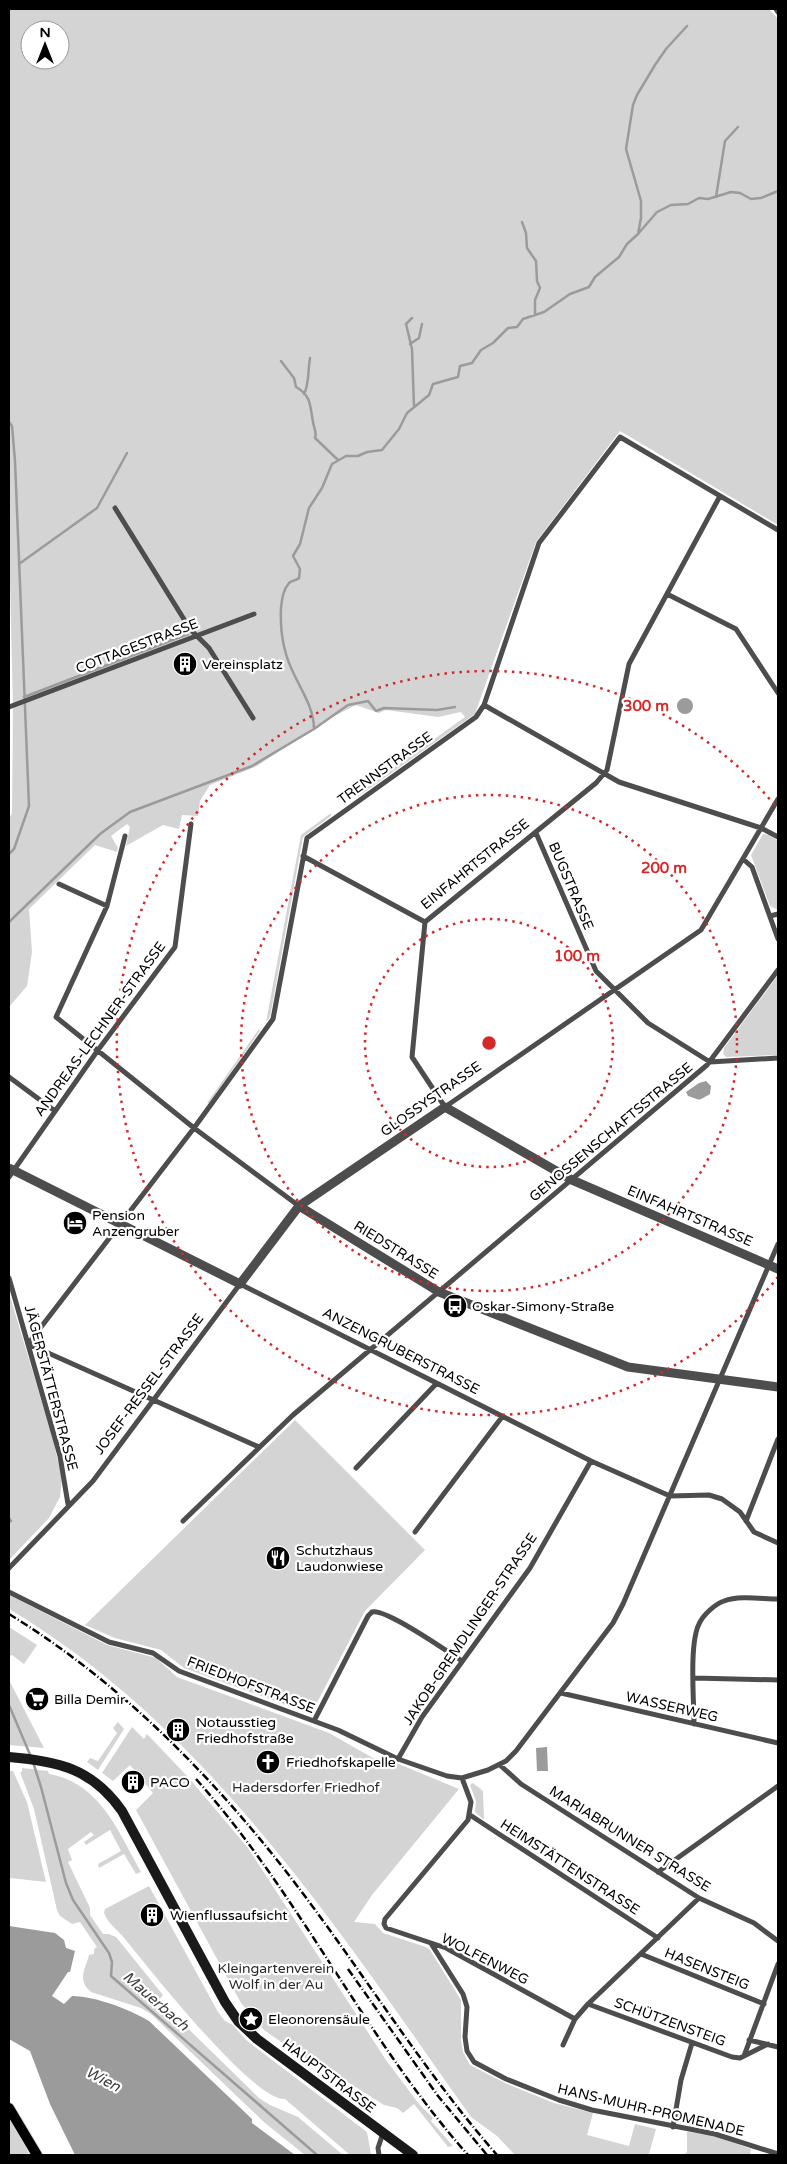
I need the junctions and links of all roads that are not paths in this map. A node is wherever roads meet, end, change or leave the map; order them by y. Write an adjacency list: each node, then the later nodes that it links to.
1 (776, 9): 2 (street)
2 (778, 12)
3 (720, 496): 5 (street); 6 (street); 10 (street, TRENNSTRASSE)
4 (115, 508): 8 (street)
5 (778, 530)
6 (667, 594): 9 (street); 13 (street)
7 (254, 614): 8 (street, COTTAGESTRASSE)
8 (198, 636): 11 (street, COTTAGESTRASSE); 12 (street)
9 (778, 693)
10 (484, 705): 13 (street); 20 (street, TRENNSTRASSE)
11 (9, 707)
12 (253, 718)
13 (605, 774): 16 (street); 17 (street, EINFAHRTSTRASSE)
14 (778, 799): 16 (street, GLOSSYSTRASSE)
15 (191, 824): 30 (street, ANDREAS-LECHNER-STRASSE)
16 (761, 828): 19 (street); 21 (street, GLOSSYSTRASSE)
17 (536, 833): 26 (street, EINFAHRTSTRASSE); 29 (street, BUGSTRASSE)
18 (124, 836): 23 (street)
19 (778, 837)
20 (303, 856): 26 (street); 36 (street, TRENNSTRASSE)
21 (743, 859): 25 (street); 29 (street, GLOSSYSTRASSE)
22 (59, 884): 23 (street)
23 (107, 906): 30 (street, RIEDSTRASSE)
24 (778, 914): 25 (street)
25 (770, 916): 27 (street)
26 (426, 922): 34 (street, EINFAHRTSTRASSE)
27 (778, 939)
28 (778, 970): 32 (street, GENOSSENSCHAFTSSTRASSE)
29 (614, 989): 32 (street, BUGSTRASSE); 34 (street, GLOSSYSTRASSE)
30 (98, 1050): 35 (street, ANDREAS-LECHNER-STRASSE); 36 (street, RIEDSTRASSE)
31 (778, 1058): 32 (street)
32 (710, 1062): 38 (street, GENOSSENSCHAFTSSTRASSE)
33 (9, 1077): 35 (street)
34 (445, 1107): 38 (street, EINFAHRTSTRASSE); 39 (street, GLOSSYSTRASSE)
35 (55, 1111): 37 (street, ANDREAS-LECHNER-STRASSE)
36 (194, 1128): 39 (street, RIEDSTRASSE); 40 (street, TRENNSTRASSE)
37 (10, 1172): 40 (street, ANZENGRUBERSTRASSE)
38 (572, 1180): 42 (street, EINFAHRTSTRASSE); 45 (street, GENOSSENSCHAFTSSTRASSE)
39 (299, 1206): 44 (street, JOSEF-RESSEL-STRASSE); 45 (street, RIEDSTRASSE)
40 (121, 1224): 44 (street, ANZENGRUBERSTRASSE); 46 (street, TRENNSTRASSE)
41 (778, 1244): 42 (street)
42 (775, 1263): 48 (street)
43 (9, 1278): 46 (street, JÄGERSTÄTTERSTRASSE)
44 (240, 1284): 47 (street, ANZENGRUBERSTRASSE); 51 (street, JOSEF-RESSEL-STRASSE)
45 (439, 1292): 47 (street); 48 (street, RIEDSTRASSE)
46 (28, 1344): 51 (street); 58 (street, JÄGERSTÄTTERSTRASSE)
47 (370, 1350): 49 (street, ANZENGRUBERSTRASSE); 54 (street)
48 (720, 1380): 50 (street, RIEDSTRASSE); 57 (street)
49 (436, 1384): 52 (street, ANZENGRUBERSTRASSE); 56 (street)
50 (778, 1387)
51 (153, 1400): 54 (street); 58 (street, JOSEF-RESSEL-STRASSE)
52 (502, 1417): 55 (street, ANZENGRUBERSTRASSE); 61 (street)
53 (778, 1439): 60 (street)
54 (259, 1447): 59 (street)
55 (591, 1461): 57 (street, ANZENGRUBERSTRASSE); 66 (street, JAKOB-GREMDLINGER-STRASSE)
56 (356, 1468)
57 (670, 1496): 60 (street, ANZENGRUBERSTRASSE); 69 (street)
58 (68, 1504): 63 (street, JOSEF-RESSEL-STRASSE)
59 (183, 1521)
60 (746, 1521): 62 (street, ANZENGRUBERSTRASSE)
61 (415, 1532)
62 (778, 1543)
63 (9, 1568)
64 (9, 1592): 70 (street, FRIEDHOFSTRASSE)
65 (778, 1599): 67 (street)
66 (462, 1661): 70 (street); 74 (street, JAKOB-GREMDLINGER-STRASSE)
67 (694, 1678): 68 (street); 71 (street)
68 (778, 1680)
69 (561, 1693): 71 (street, WASSERWEG); 75 (street)
70 (314, 1721): 74 (street, FRIEDHOFSTRASSE)
71 (694, 1724): 72 (street, WASSERWEG)
72 (778, 1743)
73 (11, 1758): 97 (main road, HAUPTSTRASSE)
74 (398, 1758): 76 (street, FRIEDHOFSTRASSE)
75 (500, 1765): 76 (street); 79 (street, MARIABRUNNER STRASSE)
76 (463, 1780): 78 (street)
77 (778, 1786): 79 (street)
78 (470, 1815): 81 (street, HEIMSTÄTTENSTRASSE); 83 (street, WOLFENWEG)
79 (658, 1872): 80 (street, MARIABRUNNER STRASSE)
80 (699, 1898): 81 (street); 82 (street, MARIABRUNNER STRASSE)
81 (658, 1938): 84 (street)
82 (778, 1940)
83 (432, 1945): 88 (street, WOLFENWEG); 96 (street, HANS-MUHR-PROMENADE)
84 (641, 1954): 86 (street); 87 (street, HASENSTEIG)
85 (778, 1964): 87 (street)
86 (588, 2004): 88 (street); 90 (street, SCHÜTZENSTEIG)
87 (764, 2004): 89 (street)
88 (575, 2019): 92 (street)
89 (749, 2040): 91 (street); 94 (street)
90 (692, 2043): 94 (street, SCHÜTZENSTEIG); 96 (street)
91 (768, 2044): 93 (street); 94 (street)
92 (563, 2045)
93 (778, 2047)
94 (744, 2056)
95 (9, 2108): 99 (main road)
96 (672, 2126): 98 (street, HANS-MUHR-PROMENADE)
97 (383, 2133): 100 (street); 101 (main road, HAUPTSTRASSE)
98 (778, 2154)
99 (37, 2155)
100 (379, 2155)
101 (413, 2155)

